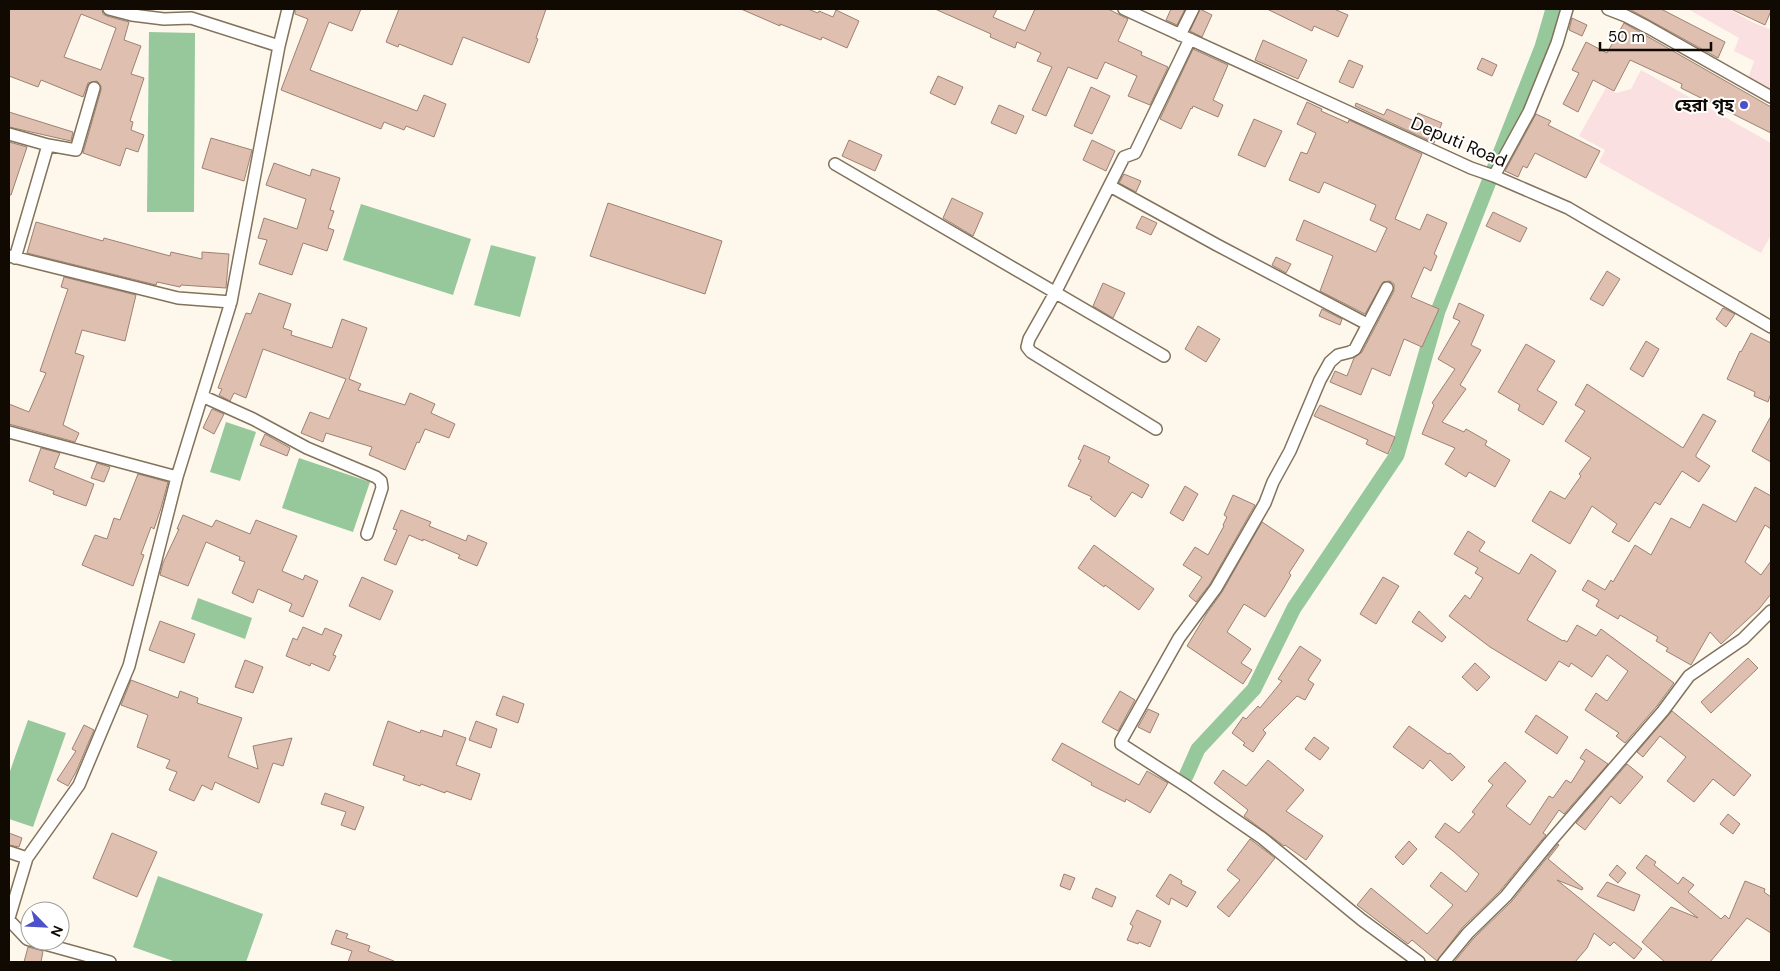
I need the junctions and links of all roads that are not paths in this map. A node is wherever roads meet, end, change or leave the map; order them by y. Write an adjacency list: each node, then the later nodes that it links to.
1 (109, 9): 7 (street)
2 (288, 9): 9 (street)
3 (1124, 9): 8 (street, Deputi Road)
4 (1193, 9): 8 (street)
5 (1567, 9): 15 (street)
6 (1608, 9): 11 (street)
7 (132, 12): 9 (street)
8 (1185, 37): 15 (street, Deputi Road); 16 (street)
9 (279, 46): 20 (street)
10 (94, 88): 13 (street)
11 (1771, 97)
12 (9, 134): 13 (street)
13 (48, 145): 17 (street)
14 (836, 164): 19 (street)
15 (1494, 176): 22 (street, Deputi Road)
16 (1110, 186): 19 (street); 21 (street)
17 (12, 257): 20 (street)
18 (1387, 288): 21 (street)
19 (1055, 293): 23 (street); 25 (street)
20 (231, 302): 24 (street)
21 (1367, 324): 36 (street)
22 (1771, 327)
23 (1164, 356)
24 (202, 396): 27 (street); 28 (street)
25 (1156, 429)
26 (9, 432): 27 (street)
27 (177, 476): 31 (street)
28 (367, 534)
29 (1771, 612): 37 (street)
30 (9, 852): 31 (street)
31 (27, 858): 32 (street)
32 (9, 919): 33 (street)
33 (20, 931)
34 (70, 951): 35 (street)
35 (110, 962)
36 (1418, 962)
37 (1444, 962)

